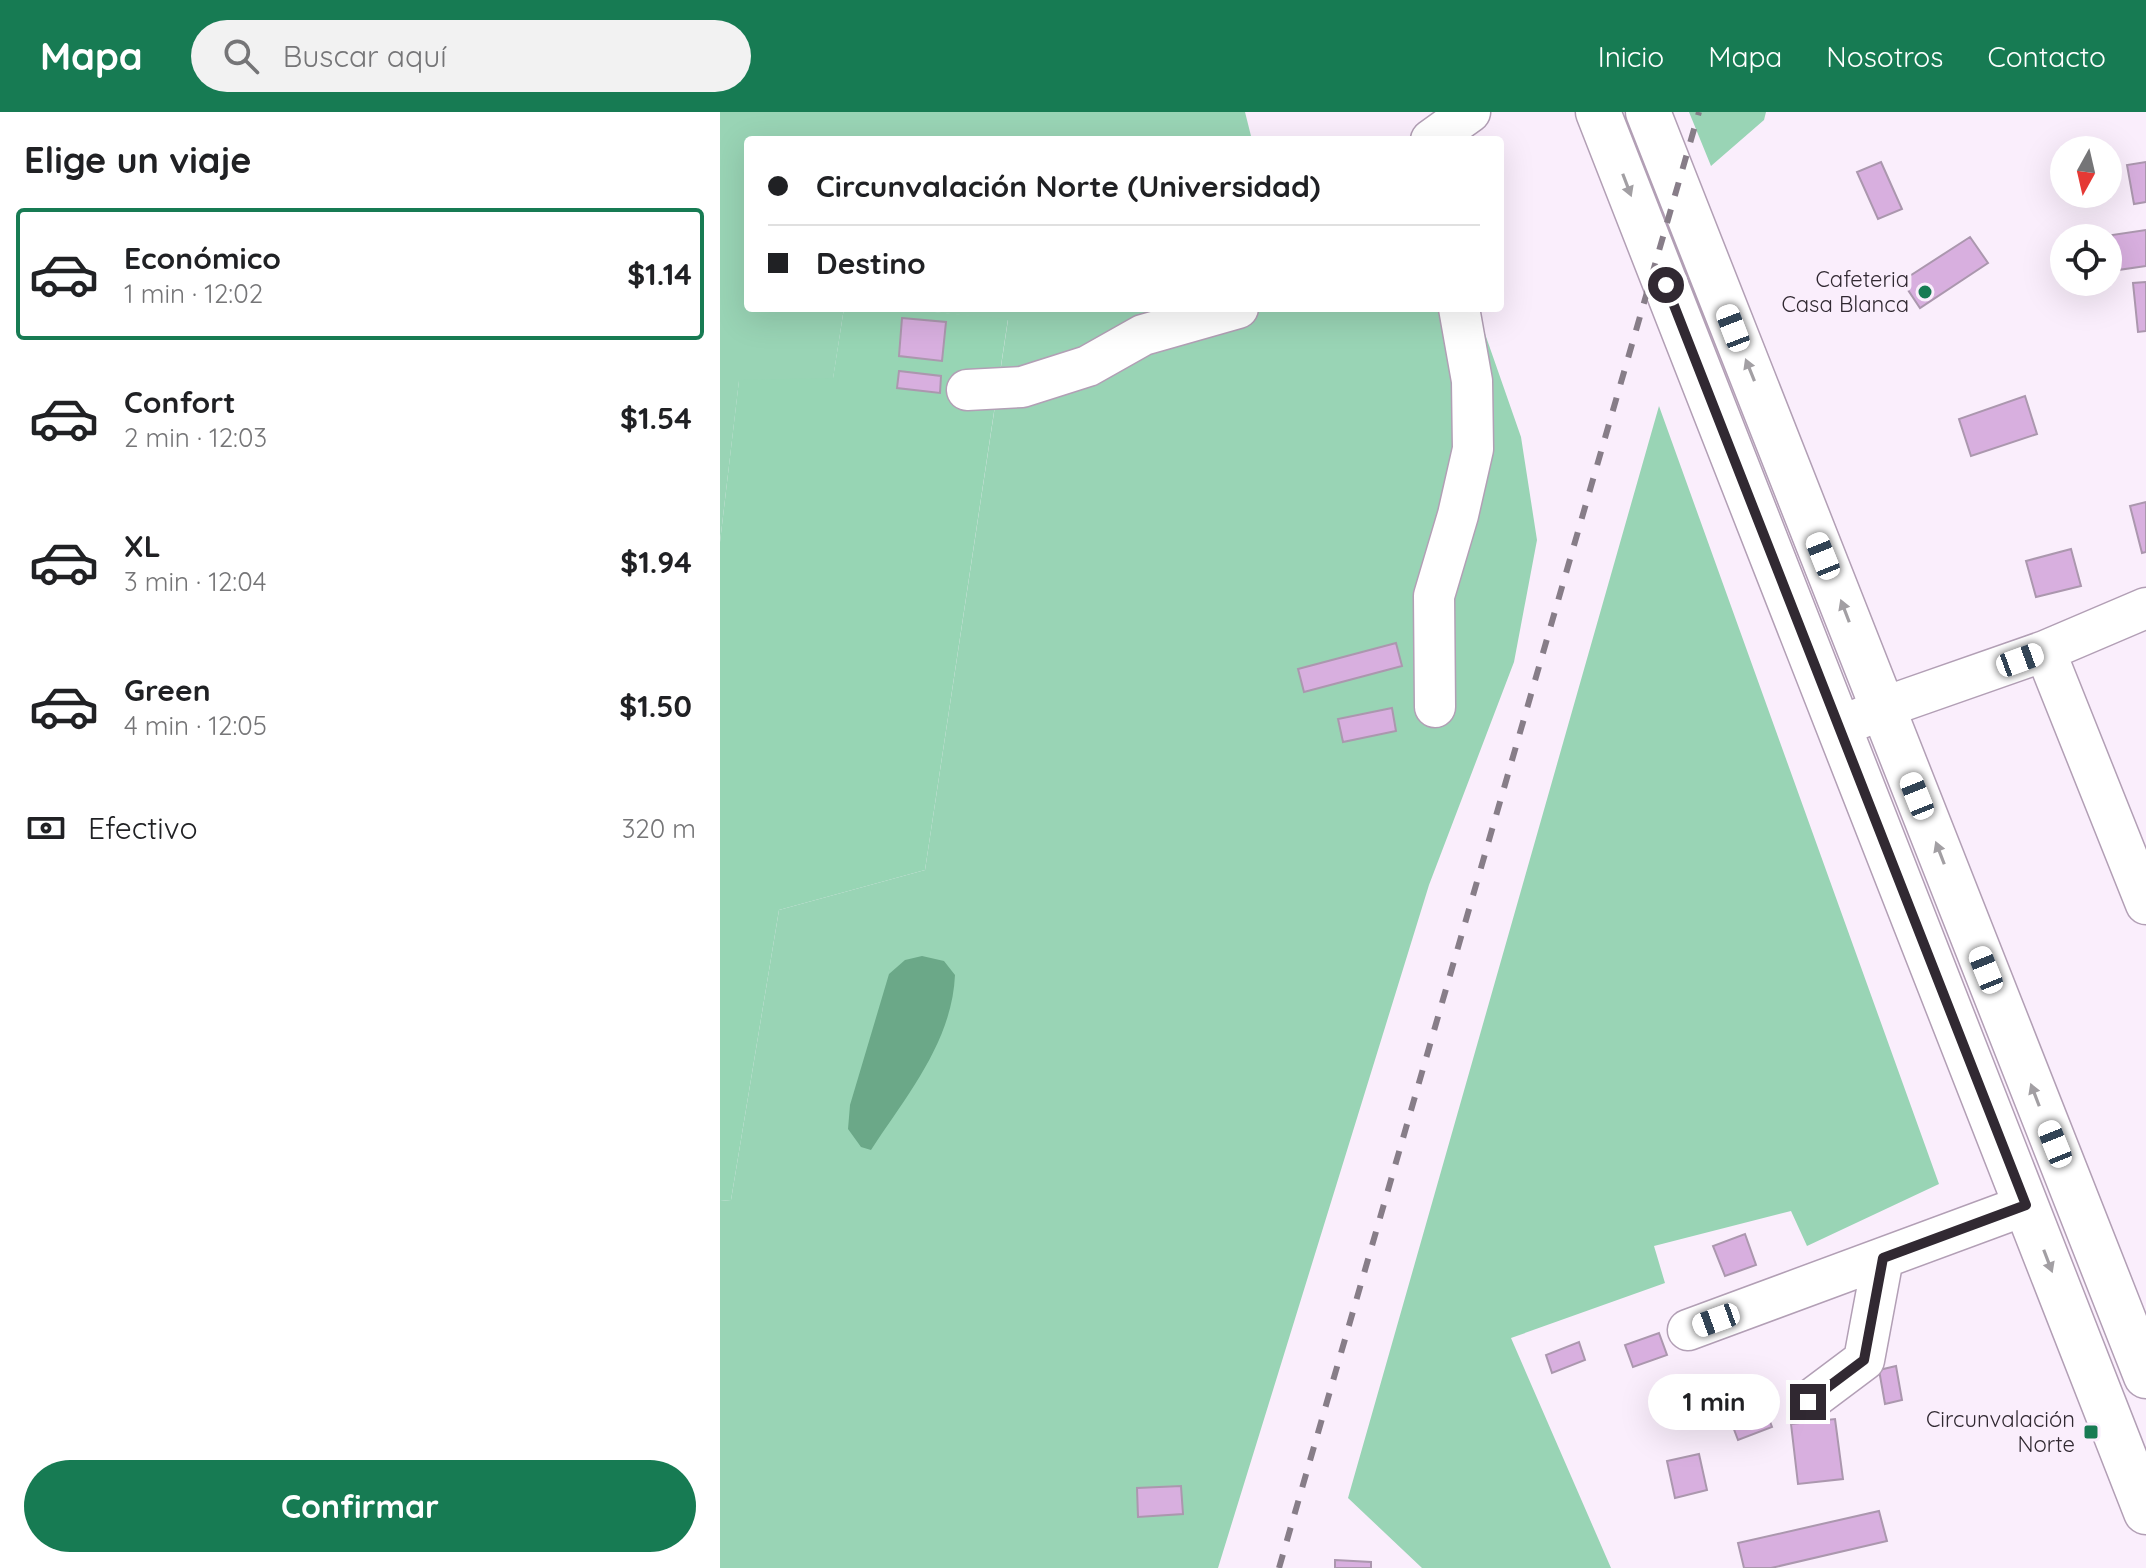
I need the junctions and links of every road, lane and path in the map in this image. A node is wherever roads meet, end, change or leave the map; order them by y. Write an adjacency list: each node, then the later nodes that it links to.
1 (1470, 112): 4 (street)
2 (1598, 112): 12 (highway, one-way to 12)
3 (1648, 112): 11 (highway, one-way to 3)
4 (1437, 136)
5 (1224, 312): 7 (street)
6 (1460, 312): 10 (street)
7 (967, 390)
8 (2146, 608): 9 (street)
9 (2045, 651): 11 (street); 13 (street)
10 (1435, 707)
11 (1883, 708): 12 (street); 17 (highway, one-way to 11)
12 (1839, 727): 14 (highway)
13 (2146, 904)
14 (2026, 1205): 15 (street); 19 (highway, one-way to 19)
15 (1883, 1258): 16 (street); 18 (street)
16 (1688, 1330)
17 (2146, 1376)
18 (1808, 1402)
19 (2146, 1512)

